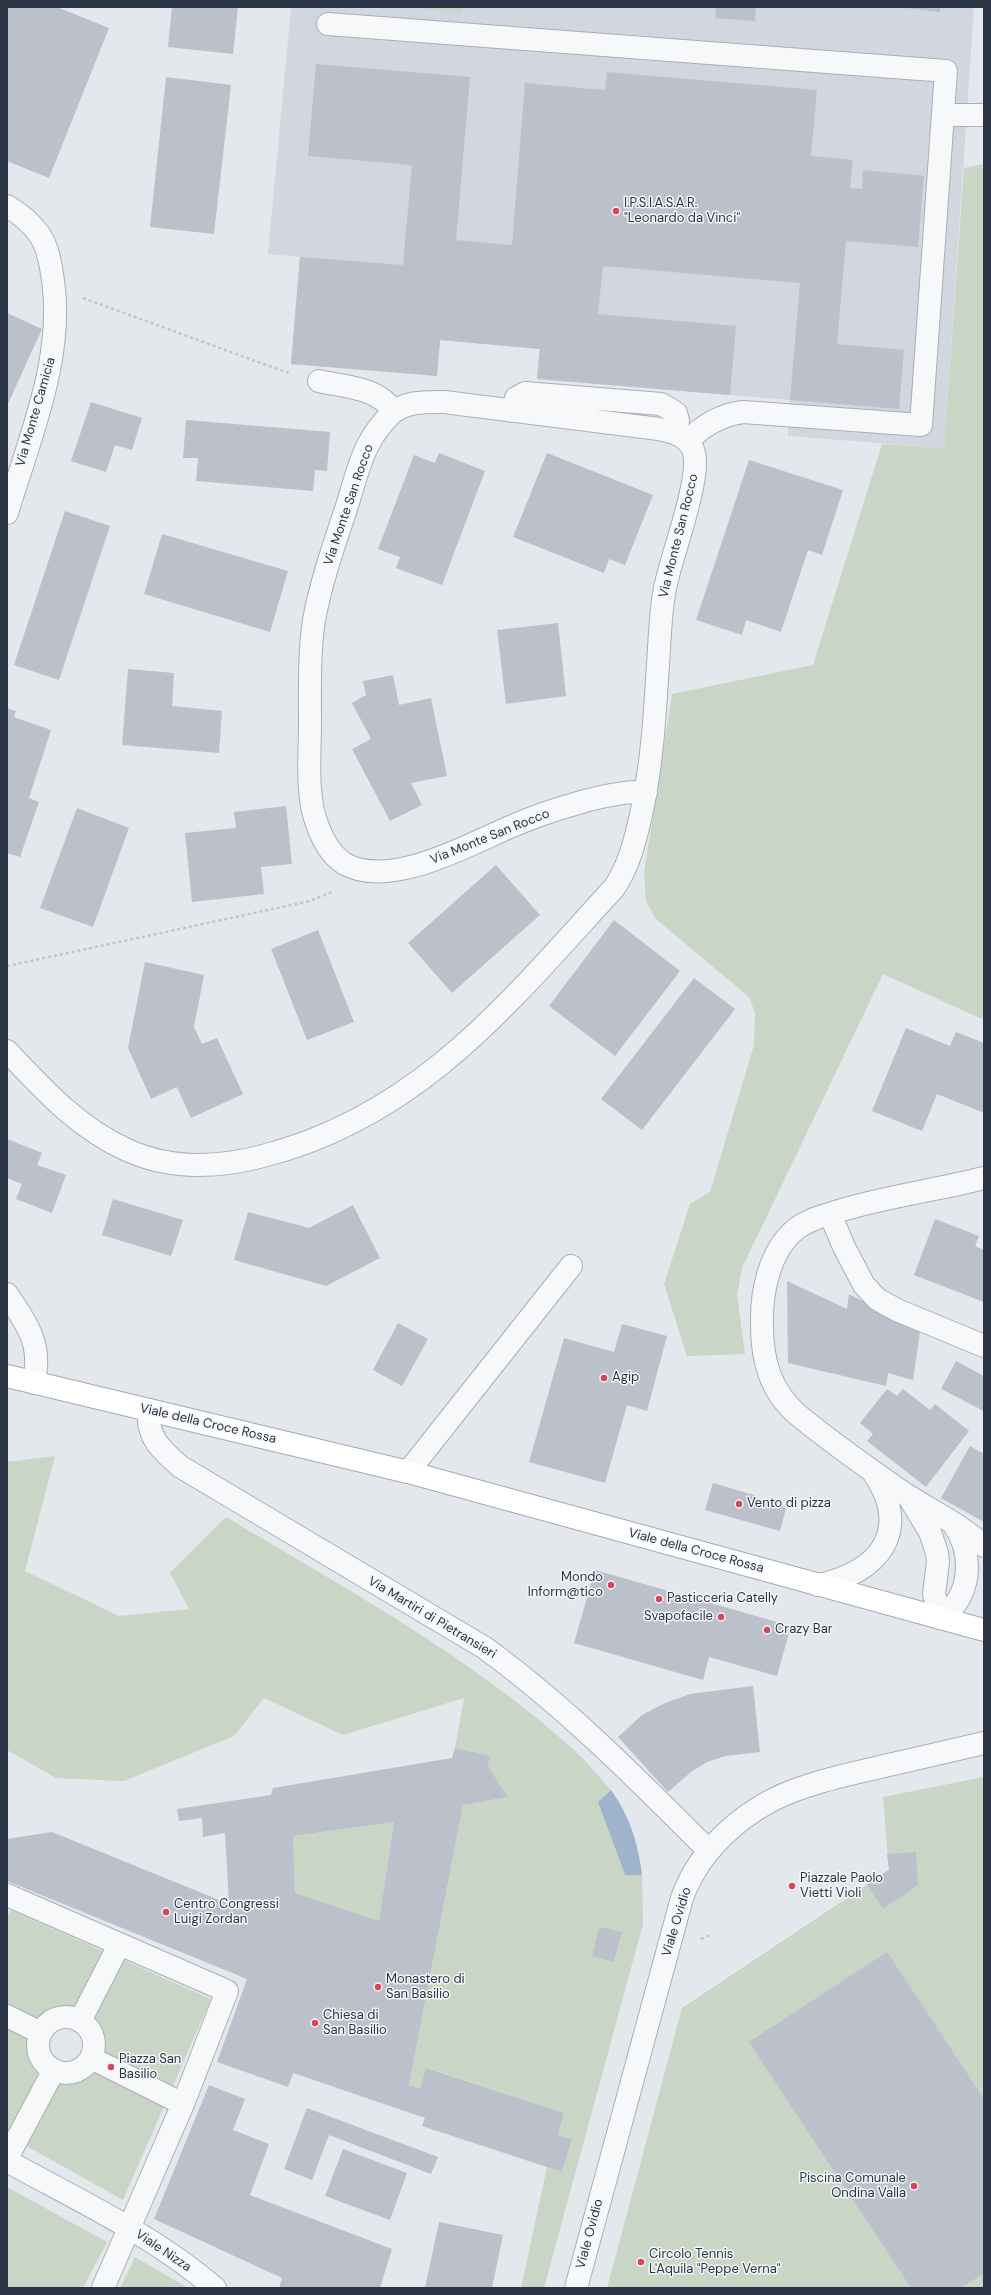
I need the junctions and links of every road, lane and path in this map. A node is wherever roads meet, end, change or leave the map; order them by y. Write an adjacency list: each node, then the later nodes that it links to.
1 (328, 24): 2 (street)
2 (943, 115): 3 (street); 8 (street)
3 (984, 116)
4 (7, 206): 5 (street, Via Monte Camicia)
5 (55, 288): 6 (path); 9 (street, Via Monte Camicia)
6 (319, 381): 7 (street)
7 (393, 412): 8 (street, Via Monte San Rocco); 11 (street, Via Monte San Rocco)
8 (682, 437): 10 (street, Via Monte San Rocco)
9 (7, 512)
10 (646, 792): 11 (street, Via Monte San Rocco); 13 (street, Via Monte San Rocco)
11 (353, 868): 12 (path)
12 (7, 966)
13 (7, 1051)
14 (984, 1178): 15 (street)
15 (830, 1214): 18 (street); 22 (street)
16 (570, 1266): 23 (street)
17 (7, 1294): 20 (street)
18 (984, 1346)
19 (7, 1376): 20 (main road, Viale della Croce Rossa)
20 (34, 1383): 21 (main road, Viale della Croce Rossa)
21 (149, 1410): 23 (main road, Viale della Croce Rossa); 31 (street, Via Martiri di Pietransieri)
22 (872, 1470): 24 (street); 27 (street)
23 (408, 1472): 27 (main road, Viale della Croce Rossa)
24 (906, 1494): 25 (street); 28 (street)
25 (952, 1522): 26 (street); 28 (street)
26 (984, 1546)
27 (818, 1585): 28 (main road, Viale della Croce Rossa)
28 (940, 1618): 29 (main road, Viale della Croce Rossa)
29 (984, 1630)
30 (984, 1743): 31 (street, Viale Ovidio)
31 (709, 1851): 44 (street, Viale Ovidio)
32 (7, 1895): 33 (street)
33 (119, 1945): 35 (street); 39 (street)
34 (7, 2016): 36 (street)
35 (80, 2021): 36 (street); 37 (street)
36 (41, 2033): 38 (street)
37 (91, 2058): 38 (street); 39 (street)
38 (54, 2070): 40 (street)
39 (183, 2104): 41 (street)
40 (7, 2160): 41 (street)
41 (130, 2228): 42 (street); 43 (street, Viale Nizza)
42 (103, 2288)
43 (215, 2288)
44 (576, 2288)

